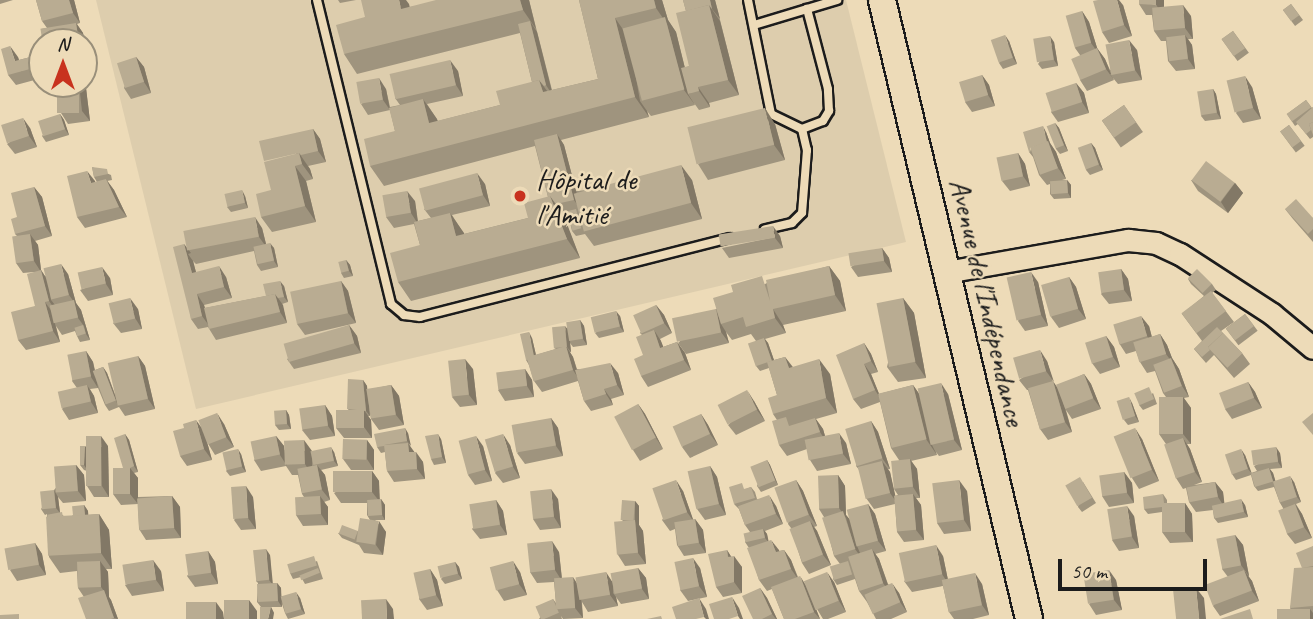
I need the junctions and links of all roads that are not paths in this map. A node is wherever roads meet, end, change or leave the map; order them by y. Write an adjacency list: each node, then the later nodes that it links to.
1 (317, 0): 9 (lane)
2 (748, 0): 6 (lane)
3 (837, 0): 5 (lane)
4 (882, 0): 10 (main road, Avenue de l'Indépendance)
5 (807, 9): 6 (lane); 7 (lane)
6 (754, 24): 7 (lane)
7 (802, 129): 8 (lane)
8 (756, 232)
9 (744, 234)
10 (946, 272): 11 (street); 12 (main road, Avenue de l'Indépendance)
11 (1313, 348)
12 (1029, 619)

